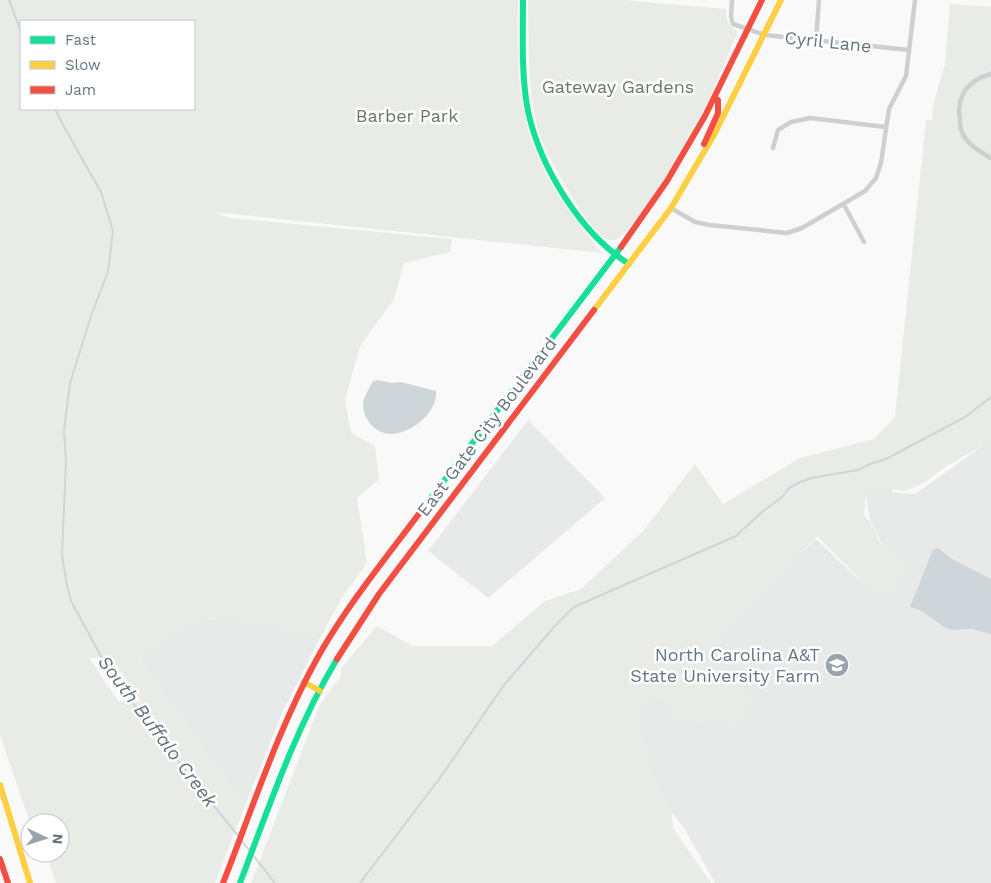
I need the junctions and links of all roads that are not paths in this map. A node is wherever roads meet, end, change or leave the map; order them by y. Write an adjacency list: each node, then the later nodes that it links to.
1 (523, 0): 20 (main road)
2 (732, 0): 7 (street)
3 (762, 0): 7 (main road, East Gate City Boulevard)
4 (781, 0): 8 (main road, East Gate City Boulevard)
5 (820, 0): 9 (street)
6 (915, 0): 10 (street)
7 (747, 30): 8 (street, Cyril Lane); 12 (main road, East Gate City Boulevard)
8 (765, 35): 9 (street, Cyril Lane); 16 (main road, East Gate City Boulevard)
9 (816, 39): 10 (street, Cyril Lane)
10 (909, 50): 13 (street)
11 (991, 74): 15 (street)
12 (714, 98): 16 (main road); 20 (main road, East Gate City Boulevard)
13 (886, 127): 14 (street); 17 (street)
14 (773, 148)
15 (991, 158)
16 (677, 200): 18 (main road, East Gate City Boulevard)
17 (844, 205): 18 (street); 19 (street)
18 (671, 208): 21 (main road, East Gate City Boulevard)
19 (864, 242)
20 (614, 255): 21 (main road); 22 (main road, East Gate City Boulevard)
21 (629, 264): 23 (main road, East Gate City Boulevard)
22 (304, 682): 23 (main road); 29 (main road, East Gate City Boulevard)
23 (320, 691): 26 (main road, East Gate City Boulevard)
24 (0, 785): 27 (main road)
25 (0, 859): 28 (main road)
26 (241, 880)
27 (30, 882)
28 (7, 883)
29 (223, 883)

